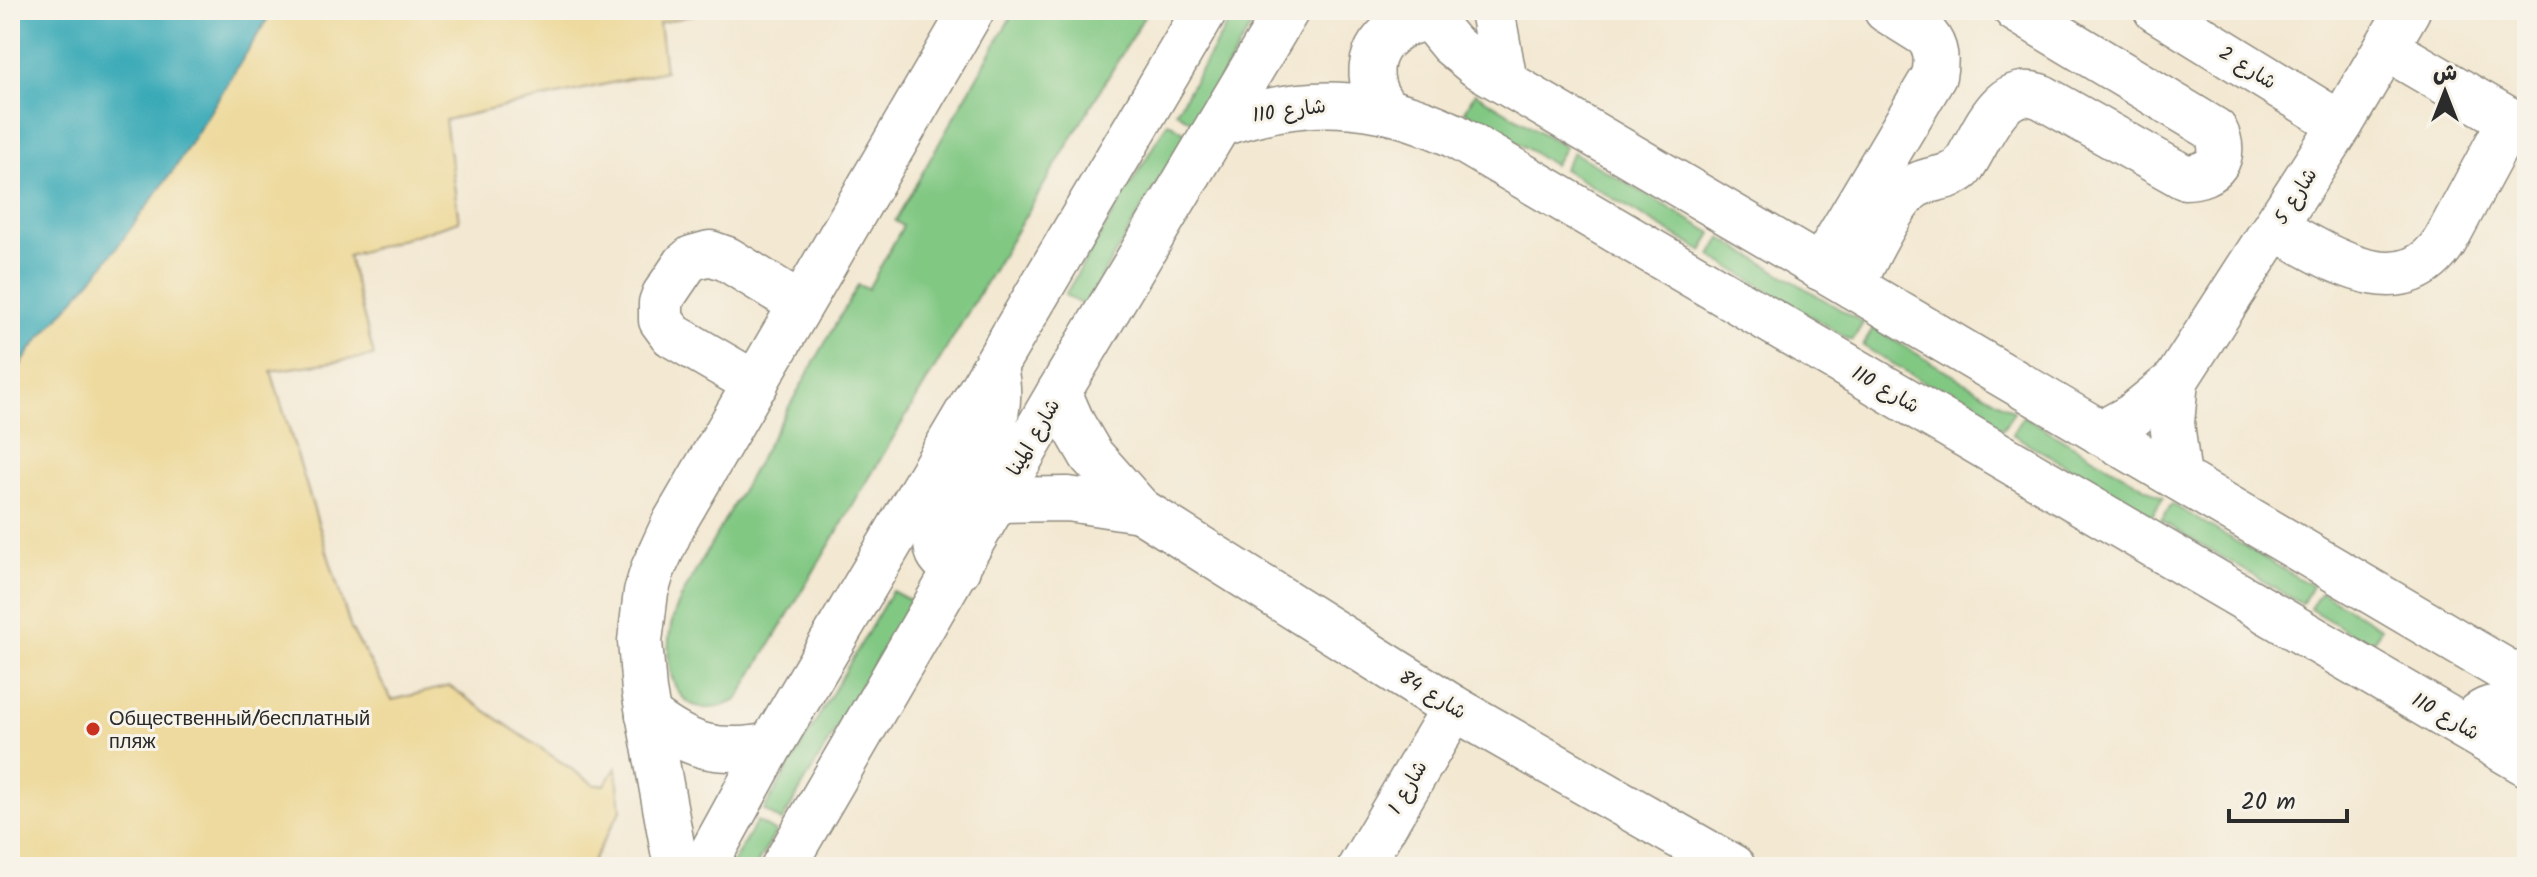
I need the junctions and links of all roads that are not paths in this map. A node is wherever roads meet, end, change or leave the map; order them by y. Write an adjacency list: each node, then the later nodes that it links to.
1 (972, 10): 19 (main road)
2 (1205, 10): 20 (main road)
3 (1287, 10): 13 (main road, شارع المينا)
4 (1492, 10): 11 (main road)
5 (1886, 10): 16 (main road)
6 (2016, 10): 16 (main road)
7 (2156, 10): 14 (main road, شارع 2)
8 (2408, 10): 10 (main road, شارع 5)
9 (1433, 13): 11 (main road); 12 (main road)
10 (2386, 48): 14 (main road, شارع 5); 15 (main road)
11 (1505, 82): 18 (main road)
12 (1386, 111): 13 (main road, شارع 110); 33 (main road, شارع 110)
13 (1221, 124): 23 (main road, شارع المينا)
14 (2341, 124): 17 (main road, شارع 5)
15 (2518, 125): 17 (main road)
16 (1899, 175): 18 (main road)
17 (2275, 228): 21 (main road, شارع 5)
18 (1836, 277): 24 (main road)
19 (800, 304): 22 (main road); 22 (main road)
20 (994, 367): 28 (main road); 34 (main road)
21 (2176, 380): 24 (main road, شارع 5); 25 (main road, شارع 5)
22 (756, 384): 31 (main road)
23 (1059, 392): 26 (main road, شارع المينا); 27 (main road, شارع 84)
24 (2101, 433): 25 (main road)
25 (2179, 478): 29 (main road)
26 (998, 500): 27 (main road, شارع 84); 28 (main road, شارع المينا)
27 (1140, 510): 30 (main road, شارع 84)
28 (958, 569): 38 (main road, شارع المينا)
29 (2527, 683)
30 (1454, 708): 39 (main road, شارع 1); 40 (main road, شارع 84)
31 (648, 715): 34 (main road); 36 (main road)
32 (2527, 717): 33 (main road)
33 (2466, 728): 35 (main road, شارع 110)
34 (771, 745): 37 (main road)
35 (2527, 764)
36 (676, 867)
37 (704, 867)
38 (783, 867)
39 (1360, 867)
40 (1733, 867)

